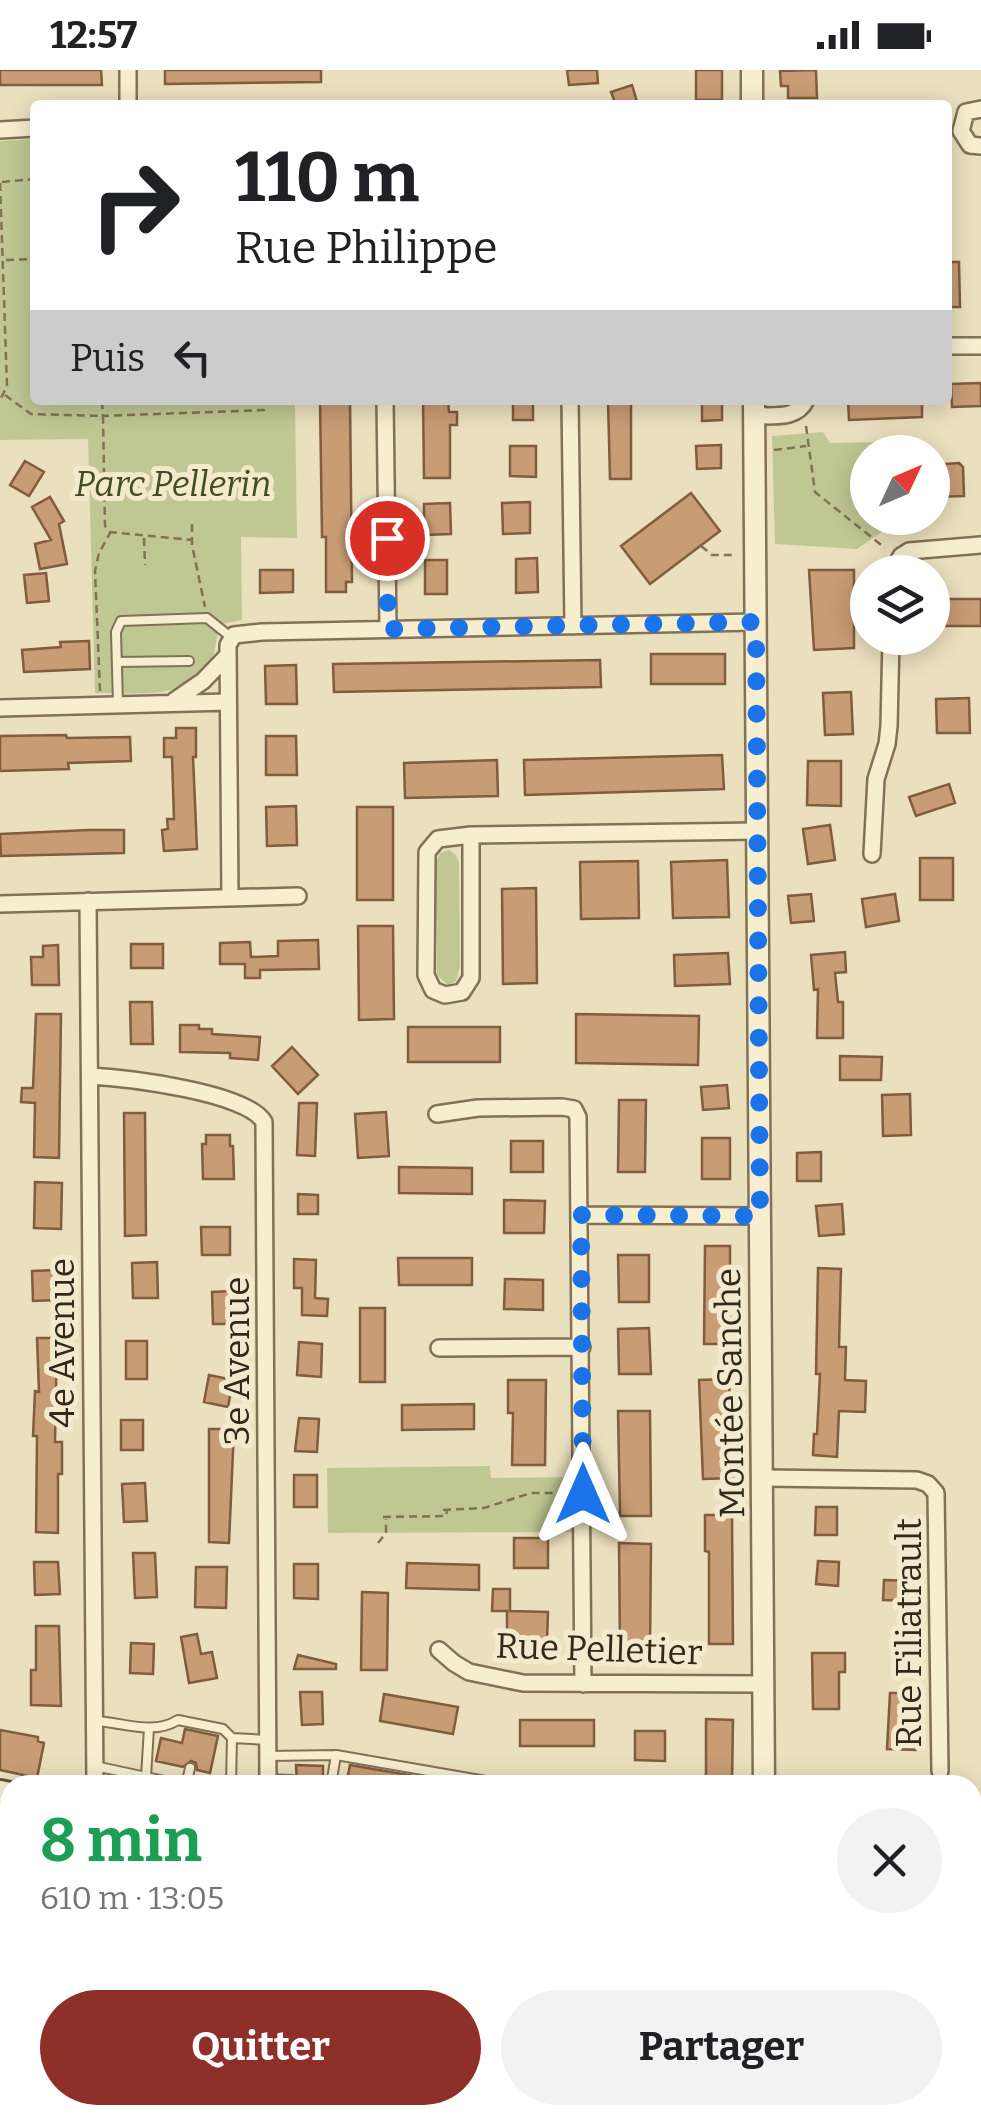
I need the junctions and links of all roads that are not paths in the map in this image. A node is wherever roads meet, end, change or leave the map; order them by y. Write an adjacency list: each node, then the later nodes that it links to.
1 (128, 70): 3 (street)
2 (752, 70): 4 (street)
3 (128, 100)
4 (752, 100)
5 (981, 109): 8 (street)
6 (30, 128): 7 (street)
7 (0, 130)
8 (981, 146)
9 (952, 346): 10 (street)
10 (981, 346)
11 (385, 405): 19 (street)
12 (570, 405): 18 (street)
13 (803, 405): 14 (street)
14 (754, 408): 17 (street, Montée Sanche)
15 (981, 545): 16 (street)
16 (902, 555)
17 (756, 622): 18 (street); 28 (street, Montée Sanche)
18 (573, 626): 19 (street)
19 (388, 629): 20 (street)
20 (230, 646): 23 (lane); 24 (street); 25 (street)
21 (890, 655): 30 (street)
22 (189, 660): 23 (lane)
23 (117, 662): 26 (lane)
24 (228, 702): 25 (street); 32 (street)
25 (170, 703): 26 (street)
26 (118, 704): 27 (street)
27 (0, 708)
28 (758, 831): 29 (street); 38 (street, Montée Sanche)
29 (471, 835): 29 (street)
30 (872, 854)
31 (298, 896): 32 (street)
32 (230, 897): 33 (street)
33 (88, 901): 34 (street); 35 (street, 4e Avenue)
34 (0, 904)
35 (90, 1076): 45 (street, 4e Avenue); 48 (street, 3e Avenue)
36 (436, 1114): 37 (street)
37 (581, 1215): 38 (street); 39 (street)
38 (760, 1216): 41 (street, Montée Sanche)
39 (582, 1347): 40 (street); 43 (street)
40 (439, 1348)
41 (763, 1478): 44 (street, Montée Sanche); 52 (street, Rue Filiatrault)
42 (439, 1650): 43 (street, Rue Pelletier)
43 (583, 1684): 44 (street, Rue Pelletier)
44 (764, 1684): 61 (street, Montée Sanche)
45 (94, 1721): 46 (lane); 50 (street, 4e Avenue)
46 (149, 1728): 47 (lane); 55 (lane)
47 (232, 1738): 48 (lane); 57 (lane)
48 (268, 1748): 49 (lane); 58 (street, 3e Avenue)
49 (336, 1755): 59 (lane); 60 (lane)
50 (95, 1766): 53 (street, 4e Avenue); 54 (lane)
51 (190, 1768): 56 (lane)
52 (940, 1771)
53 (95, 1775)
54 (126, 1775)
55 (146, 1775)
56 (188, 1775)
57 (231, 1775)
58 (268, 1775)
59 (333, 1775)
60 (452, 1775)
61 (764, 1775)

